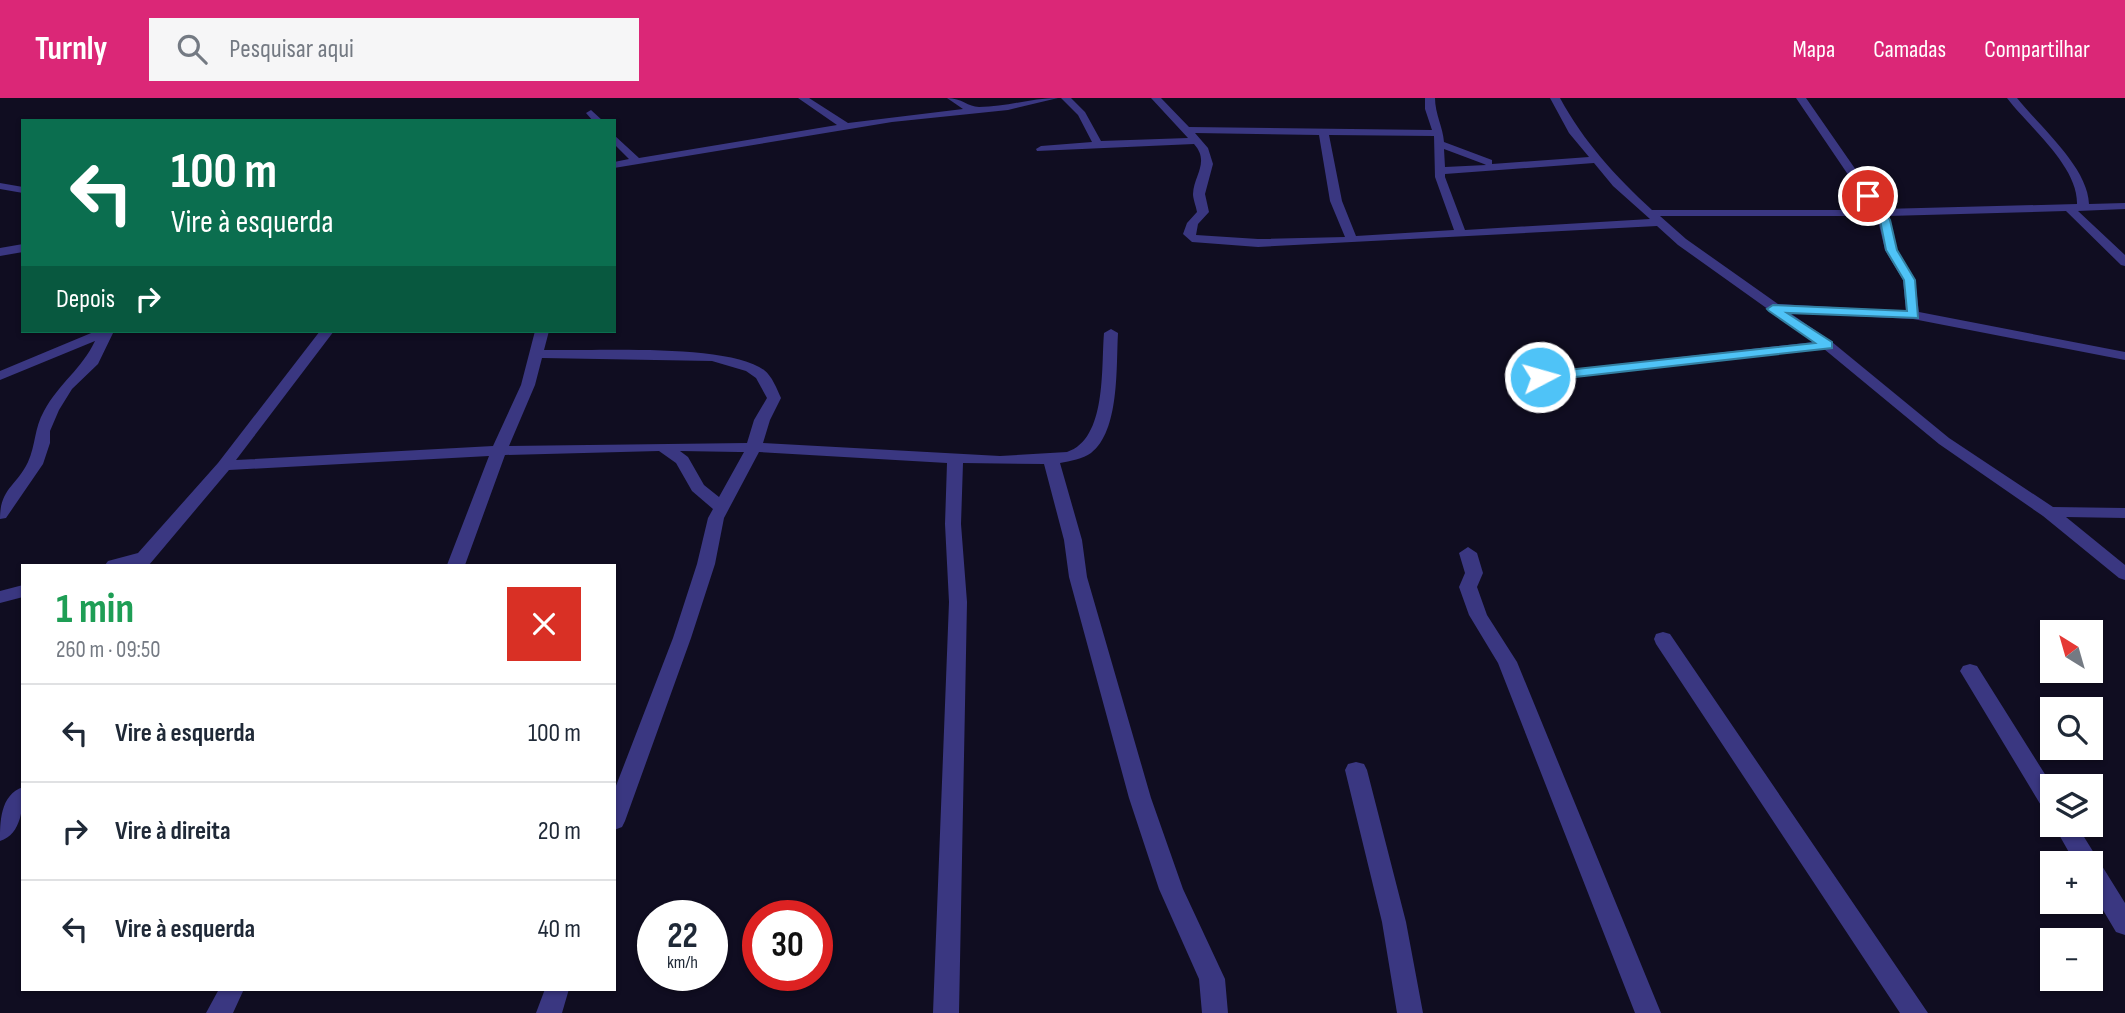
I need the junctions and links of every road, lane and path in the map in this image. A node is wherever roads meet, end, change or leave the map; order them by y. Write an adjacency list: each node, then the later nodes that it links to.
1 (803, 98): 11 (street)
2 (953, 98): 10 (street)
3 (1053, 98): 10 (street)
4 (1066, 98): 17 (street)
5 (1156, 98): 12 (street)
6 (1430, 98): 14 (street)
7 (1555, 98): 19 (street)
8 (1801, 98): 32 (street)
9 (2012, 98): 28 (street)
10 (974, 111): 11 (street)
11 (848, 127): 20 (street)
12 (1187, 130): 13 (street); 16 (street)
13 (1324, 132): 14 (street); 35 (street)
14 (1439, 138): 23 (street); 24 (street)
15 (616, 140): 20 (street)
16 (1196, 141): 17 (street); 35 (street)
17 (1098, 144): 18 (street)
18 (1041, 149)
19 (1597, 160): 21 (street); 25 (street)
20 (636, 161): 22 (street)
21 (1552, 164): 23 (street); 25 (street)
22 (616, 165)
23 (1502, 165): 24 (street)
24 (1439, 171): 34 (street)
25 (1611, 177): 33 (street)
26 (0, 186): 27 (street)
27 (21, 190)
28 (2083, 193): 29 (street); 30 (street)
29 (2125, 205): 30 (street)
30 (2083, 206): 31 (street)
31 (2068, 207): 32 (street); 38 (street)
32 (1878, 213): 33 (street); 40 (street)
33 (1654, 218): 34 (street); 39 (street)
34 (1461, 234): 35 (street)
35 (1352, 240)
36 (21, 248): 37 (street)
37 (0, 252)
38 (2125, 262)
39 (1773, 309): 40 (street); 46 (street)
40 (1913, 315): 48 (street)
41 (102, 333): 49 (street)
42 (106, 333): 60 (street)
43 (325, 333): 56 (street)
44 (541, 333): 47 (street)
45 (1111, 333): 55 (street)
46 (1827, 345): 50 (street); 58 (street)
47 (535, 354): 52 (street); 53 (street)
48 (2125, 356)
49 (0, 376)
50 (1540, 377)
51 (665, 448): 52 (street); 53 (street); 57 (street)
52 (498, 449): 56 (street); 64 (street)
53 (753, 449): 54 (street); 57 (street)
54 (955, 459): 55 (street); 81 (street)
55 (1051, 459): 82 (street)
56 (224, 466): 62 (street)
57 (722, 507): 73 (street)
58 (2049, 512): 59 (street); 65 (street)
59 (2125, 513)
60 (0, 514)
61 (1468, 553): 84 (street)
62 (142, 561): 63 (street)
63 (121, 564)
64 (456, 564)
65 (2125, 574)
66 (21, 592): 67 (street)
67 (0, 597)
68 (1663, 639): 85 (street)
69 (1970, 671): 71 (street)
70 (1356, 770): 83 (street)
71 (2040, 785)
72 (21, 799): 74 (street)
73 (616, 816)
74 (0, 832)
75 (2103, 888): 76 (street)
76 (2125, 924)
77 (231, 991): 79 (street)
78 (556, 991): 80 (street)
79 (219, 1013)
80 (549, 1013)
81 (946, 1013)
82 (1215, 1013)
83 (1410, 1013)
84 (1648, 1013)
85 (1915, 1013)

